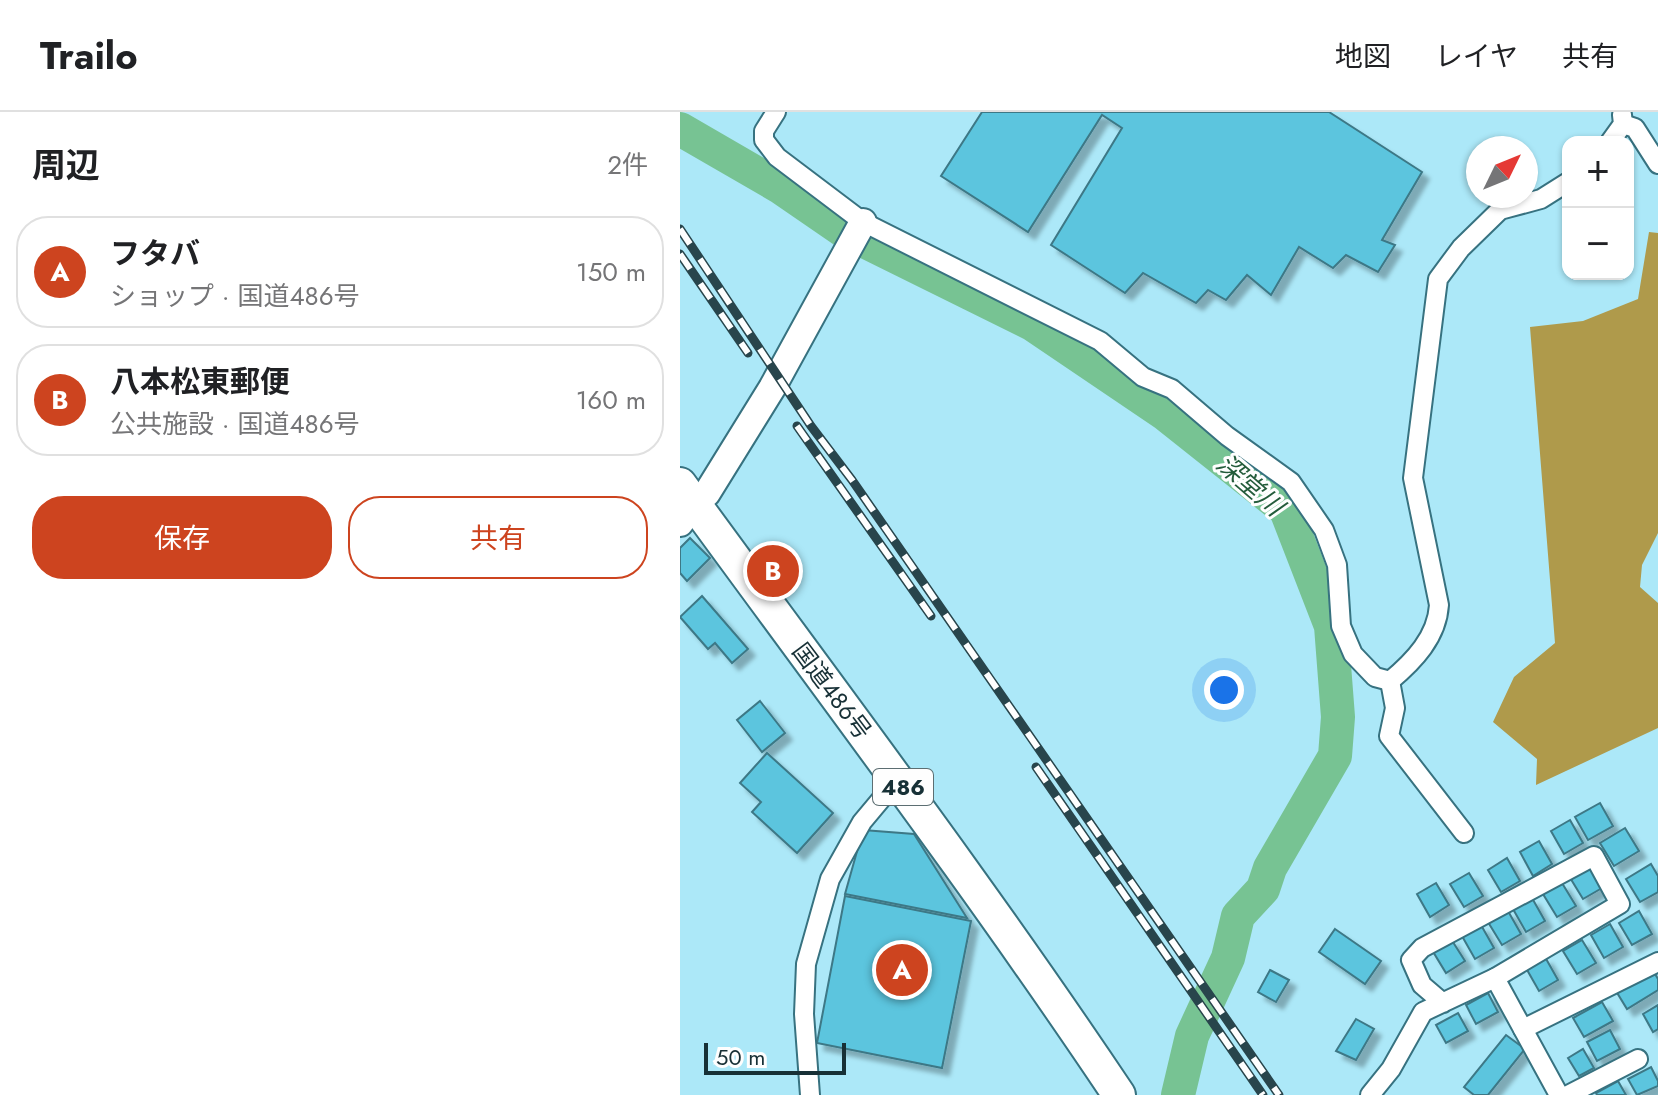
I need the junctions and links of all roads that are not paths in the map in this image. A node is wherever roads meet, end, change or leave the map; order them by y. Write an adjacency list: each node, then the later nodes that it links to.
1 (776, 112): 6 (street)
2 (1622, 118): 3 (street); 4 (street)
3 (1613, 136)
4 (1658, 164)
5 (1562, 186): 8 (street)
6 (859, 230): 7 (street); 8 (street)
7 (685, 504): 9 (highway, 国道486号 / 486)
8 (1390, 681): 10 (street)
9 (898, 779): 16 (street); 17 (highway, 国道486号 / 486)
10 (1464, 833)
11 (1658, 962): 14 (street)
12 (1495, 978): 13 (street); 13 (street); 14 (street)
13 (1443, 1003): 18 (street)
14 (1523, 1029): 19 (street)
15 (1638, 1059): 20 (street)
16 (810, 1095)
17 (1119, 1095)
18 (1370, 1095)
19 (1559, 1095)
20 (1568, 1095)

